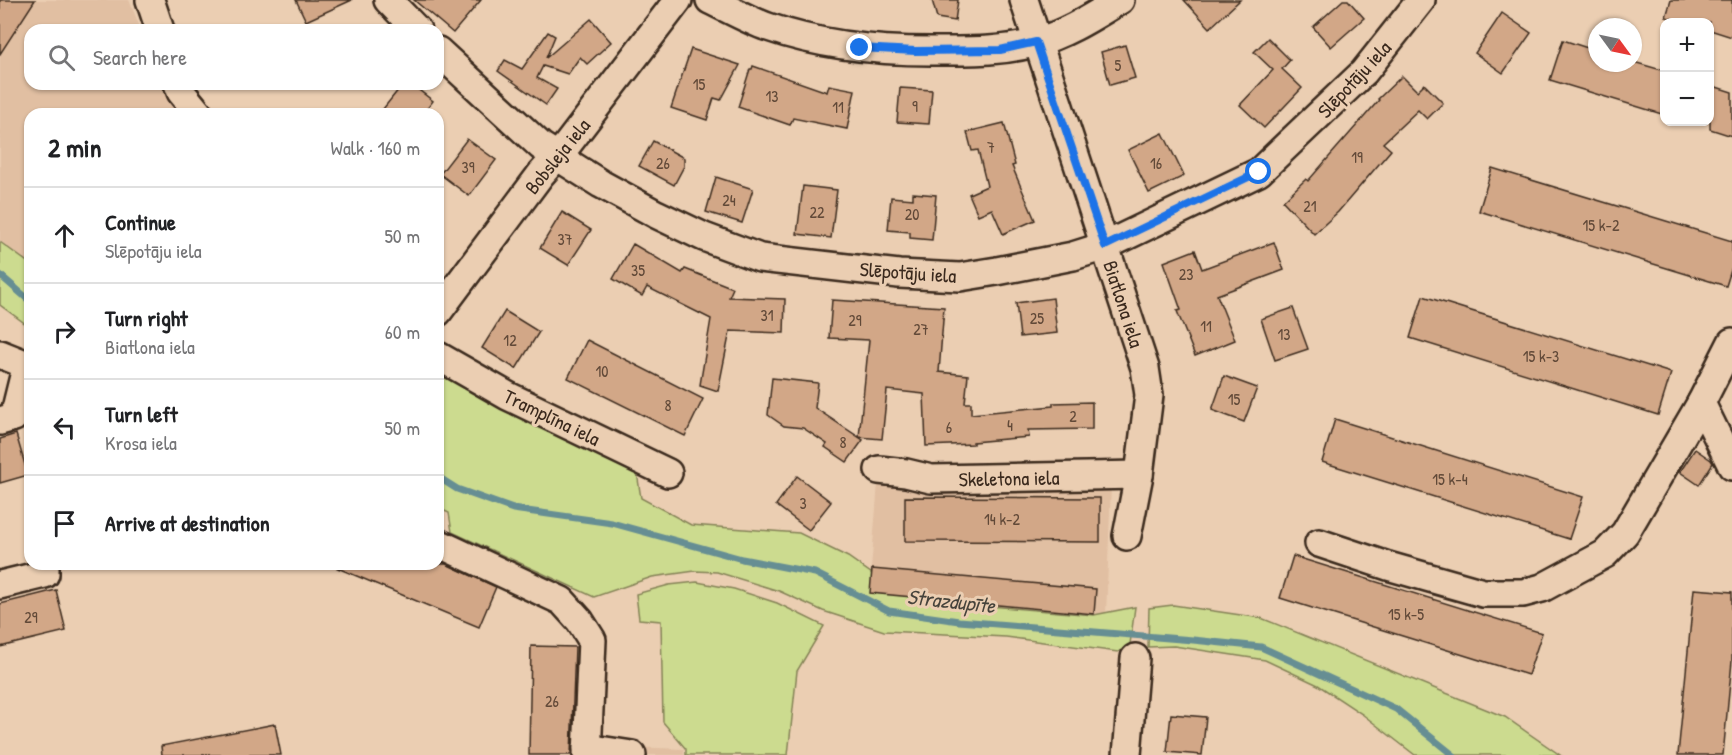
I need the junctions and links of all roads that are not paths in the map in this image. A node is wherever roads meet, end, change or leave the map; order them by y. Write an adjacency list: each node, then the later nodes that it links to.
1 (150, 0): 8 (street)
2 (388, 0): 9 (street)
3 (678, 0): 14 (street, Bobsleja iela)
4 (710, 0): 10 (street)
5 (1024, 0): 10 (street, Biatlona iela)
6 (1120, 0): 10 (street)
7 (1421, 0): 15 (street, Slēpotāju iela)
8 (158, 24)
9 (411, 24)
10 (1036, 42): 15 (street, Biatlona iela)
11 (444, 57): 14 (street, Slēpotāju iela)
12 (180, 90): 13 (street)
13 (194, 108)
14 (556, 156): 15 (street, Slēpotāju iela); 16 (street, Bobsleja iela)
15 (1105, 246): 27 (street, Biatlona iela)
16 (444, 304)
17 (1732, 342): 22 (street)
18 (0, 354): 20 (street)
19 (444, 359): 26 (street, Tramplīna iela)
20 (24, 363)
21 (24, 380): 23 (street)
22 (1701, 403): 24 (street); 29 (street)
23 (0, 421)
24 (1732, 466)
25 (879, 470): 27 (street, Skeletona iela)
26 (668, 473)
27 (1139, 475): 28 (street, Biatlona iela)
28 (1127, 536)
29 (1319, 543)
30 (444, 546): 34 (street)
31 (45, 570): 32 (street)
32 (0, 585)
33 (1135, 658): 36 (street)
34 (587, 751): 35 (street)
35 (632, 755)
36 (1127, 755)

